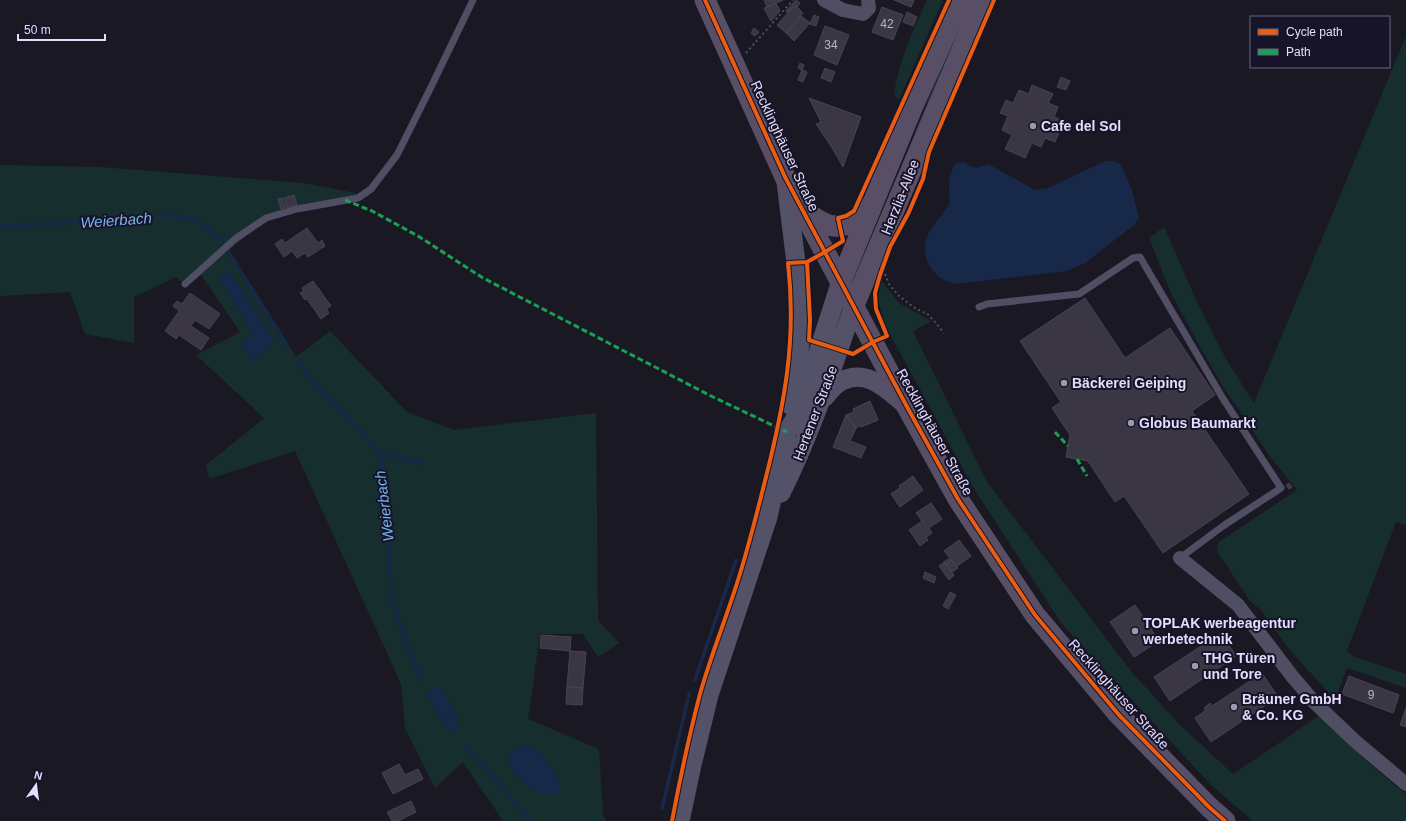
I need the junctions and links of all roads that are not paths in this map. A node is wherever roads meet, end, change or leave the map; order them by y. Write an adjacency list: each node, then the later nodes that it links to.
1 (472, 0): 11 (lane)
2 (705, 0): 7 (main road, Recklinghäuser Straße)
3 (868, 0): 6 (street)
4 (961, 0): 8 (main road, Herzlia-Allee)
5 (983, 0): 12 (main road, Herzlia-Allee)
6 (832, 1)
7 (785, 177): 9 (main road, Recklinghäuser Straße); 16 (main road)
8 (876, 198): 9 (main road); 10 (main road, Herzlia-Allee)
9 (802, 209): 10 (main road, Recklinghäuser Straße)
10 (841, 282): 12 (main road, Recklinghäuser Straße); 16 (main road, Hertener Straße)
11 (185, 284)
12 (854, 305): 14 (main road, Hertener Straße); 15 (main road, Recklinghäuser Straße)
13 (979, 308): 18 (lane)
14 (821, 400): 15 (main road); 17 (main road, Hertener Straße)
15 (906, 405): 21 (main road, Recklinghäuser Straße)
16 (787, 432): 17 (main road, Hertener Straße)
17 (768, 518): 20 (main road, Hertener Straße)
18 (1180, 558): 19 (street)
19 (1406, 784)
20 (680, 821)
21 (1225, 821)

